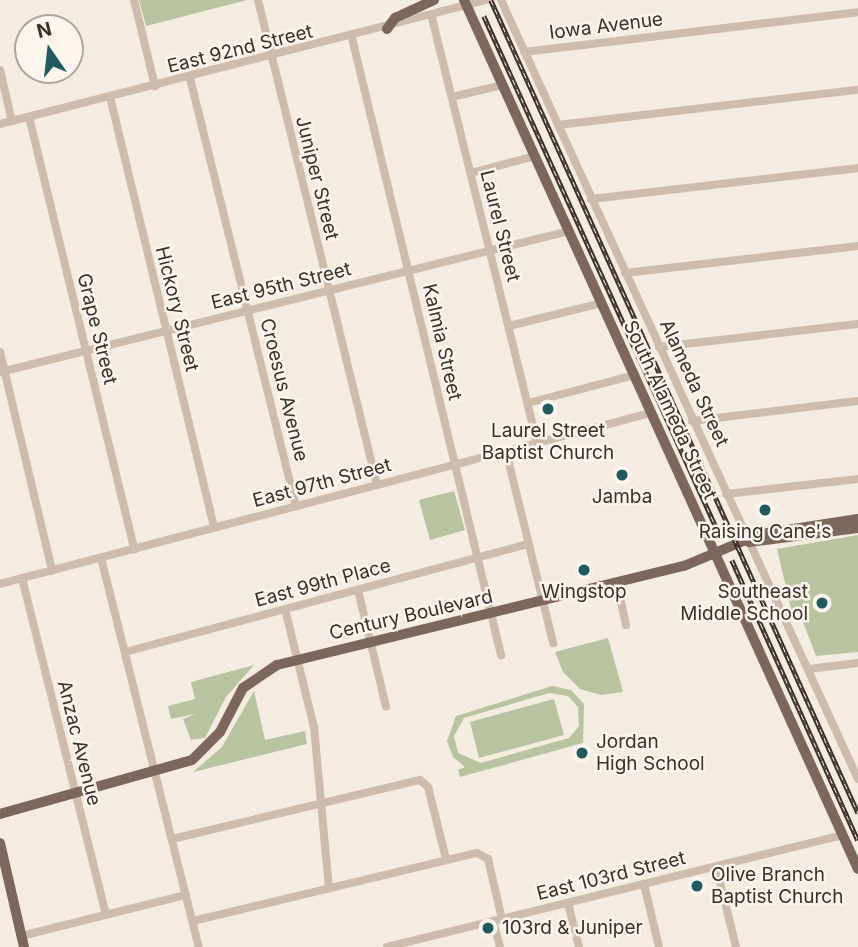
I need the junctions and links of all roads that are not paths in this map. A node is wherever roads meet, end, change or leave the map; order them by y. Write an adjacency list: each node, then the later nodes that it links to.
1 (134, 0): 16 (street)
2 (258, 0): 12 (street, Juniper Street)
3 (434, 0): 9 (main road)
4 (486, 0): 6 (street, East 92nd Street)
5 (500, 0): 11 (street, Alameda Street)
6 (469, 4): 8 (street, East 92nd Street); 15 (main road, South Alameda Street)
7 (858, 12): 11 (street, Iowa Avenue)
8 (432, 18): 9 (street, East 92nd Street); 19 (street, Laurel Street)
9 (387, 29): 10 (street, East 92nd Street)
10 (352, 38): 12 (street, East 92nd Street); 31 (street, Kalmia Street)
11 (524, 52): 23 (street, Alameda Street)
12 (271, 57): 14 (street, East 92nd Street); 33 (street, Juniper Street)
13 (0, 70): 21 (street)
14 (190, 78): 16 (street, East 92nd Street); 35 (street, Croesus Avenue)
15 (502, 85): 19 (street); 24 (main road, South Alameda Street)
16 (155, 86): 18 (street, East 92nd Street)
17 (858, 90): 23 (street)
18 (110, 97): 20 (street, East 92nd Street); 38 (street, Hickory Street)
19 (452, 97): 26 (street, Laurel Street)
20 (29, 117): 21 (street, East 92nd Street); 40 (street, Grape Street)
21 (12, 121): 22 (street, East 92nd Street)
22 (0, 124)
23 (558, 125): 27 (street, Alameda Street)
24 (535, 156): 26 (street); 28 (main road, South Alameda Street)
25 (858, 168): 27 (street)
26 (471, 173): 30 (street, Laurel Street)
27 (592, 200): 32 (street, Alameda Street)
28 (569, 231): 30 (street, East 95th Street); 34 (main road, South Alameda Street)
29 (858, 246): 32 (street)
30 (490, 250): 31 (street, East 95th Street); 37 (street, Laurel Street)
31 (408, 270): 33 (street, East 95th Street); 50 (street, Kalmia Street)
32 (625, 273): 39 (street, Alameda Street)
33 (329, 289): 35 (street, East 95th Street); 52 (street, Juniper Street)
34 (601, 303): 37 (street); 43 (main road, South Alameda Street)
35 (248, 310): 38 (street, East 95th Street); 54 (street, Croesus Avenue)
36 (858, 324): 39 (street)
37 (509, 326): 45 (street, Laurel Street)
38 (166, 330): 40 (street, East 95th Street); 56 (street, Hickory Street)
39 (659, 347): 47 (street, Alameda Street)
40 (86, 350): 42 (street, East 95th Street); 60 (street, Grape Street)
41 (0, 352): 42 (street)
42 (2, 372): 64 (street)
43 (635, 375): 45 (street); 46 (main road, South Alameda Street)
44 (858, 401): 47 (street)
45 (527, 403): 48 (street, Laurel Street)
46 (651, 413): 48 (street, East 97th Street); 61 (main road, South Alameda Street)
47 (692, 421): 53 (street, Alameda Street)
48 (537, 443): 49 (street, East 97th Street)
49 (506, 451): 50 (street, East 97th Street); 59 (street)
50 (455, 464): 52 (street, East 97th Street); 63 (street, Kalmia Street)
51 (858, 479): 53 (street)
52 (377, 485): 54 (street, East 97th Street)
53 (726, 494): 58 (street, Alameda Street)
54 (296, 506): 56 (street, East 97th Street)
55 (858, 519): 58 (main road)
56 (214, 528): 60 (street, East 97th Street)
57 (858, 528): 58 (main road)
58 (748, 542): 61 (main road, Century Boulevard); 79 (street, Alameda Street)
59 (529, 544): 63 (street, East 99th Place); 69 (street)
60 (134, 549): 62 (street, East 97th Street)
61 (720, 552): 66 (main road, Century Boulevard); 86 (main road, South Alameda Street)
62 (101, 558): 64 (street, East 97th Street); 75 (street)
63 (477, 558): 68 (street, East 99th Place); 71 (street, Kalmia Street)
64 (52, 571): 65 (street, East 97th Street)
65 (22, 578): 67 (street, East 97th Street); 83 (street, Anzac Avenue)
66 (617, 583): 69 (main road, Century Boulevard); 72 (street)
67 (0, 584)
68 (358, 590): 70 (street, East 99th Place); 73 (street)
69 (542, 601): 71 (main road, Century Boulevard); 74 (street)
70 (285, 609): 75 (street, East 99th Place); 77 (street)
71 (491, 614): 73 (main road, Century Boulevard); 76 (street, Kalmia Street)
72 (626, 625)
73 (370, 642): 77 (main road, Century Boulevard); 80 (street)
74 (553, 643)
75 (125, 652): 81 (street)
76 (501, 654)
77 (297, 660): 81 (main road, Century Boulevard); 84 (street)
78 (858, 663): 79 (street)
79 (809, 668): 82 (street, Alameda Street)
80 (386, 707)
81 (155, 773): 83 (main road, Century Boulevard); 87 (street)
82 (858, 779)
83 (75, 795): 85 (main road, Century Boulevard); 96 (street, Anzac Avenue)
84 (321, 803): 87 (street); 89 (street); 93 (street)
85 (0, 814)
86 (843, 835): 90 (street, East 103rd Street); 91 (main road)
87 (172, 839): 94 (street)
88 (0, 847): 99 (main road)
89 (446, 859): 93 (street); 97 (street)
90 (716, 866): 92 (street, East 103rd Street); 106 (street)
91 (858, 869)
92 (644, 884): 95 (street, East 103rd Street); 105 (street)
93 (329, 888): 98 (street)
94 (186, 895): 96 (street); 98 (street)
95 (568, 903): 97 (street, East 103rd Street); 104 (street)
96 (106, 915): 99 (street)
97 (498, 920): 100 (street, East 103rd Street); 103 (street)
98 (193, 921): 101 (street)
99 (23, 942)
100 (420, 943): 102 (street, East 103rd Street)
101 (199, 947)
102 (387, 947)
103 (500, 947)
104 (579, 947)
105 (659, 947)
106 (736, 947)

